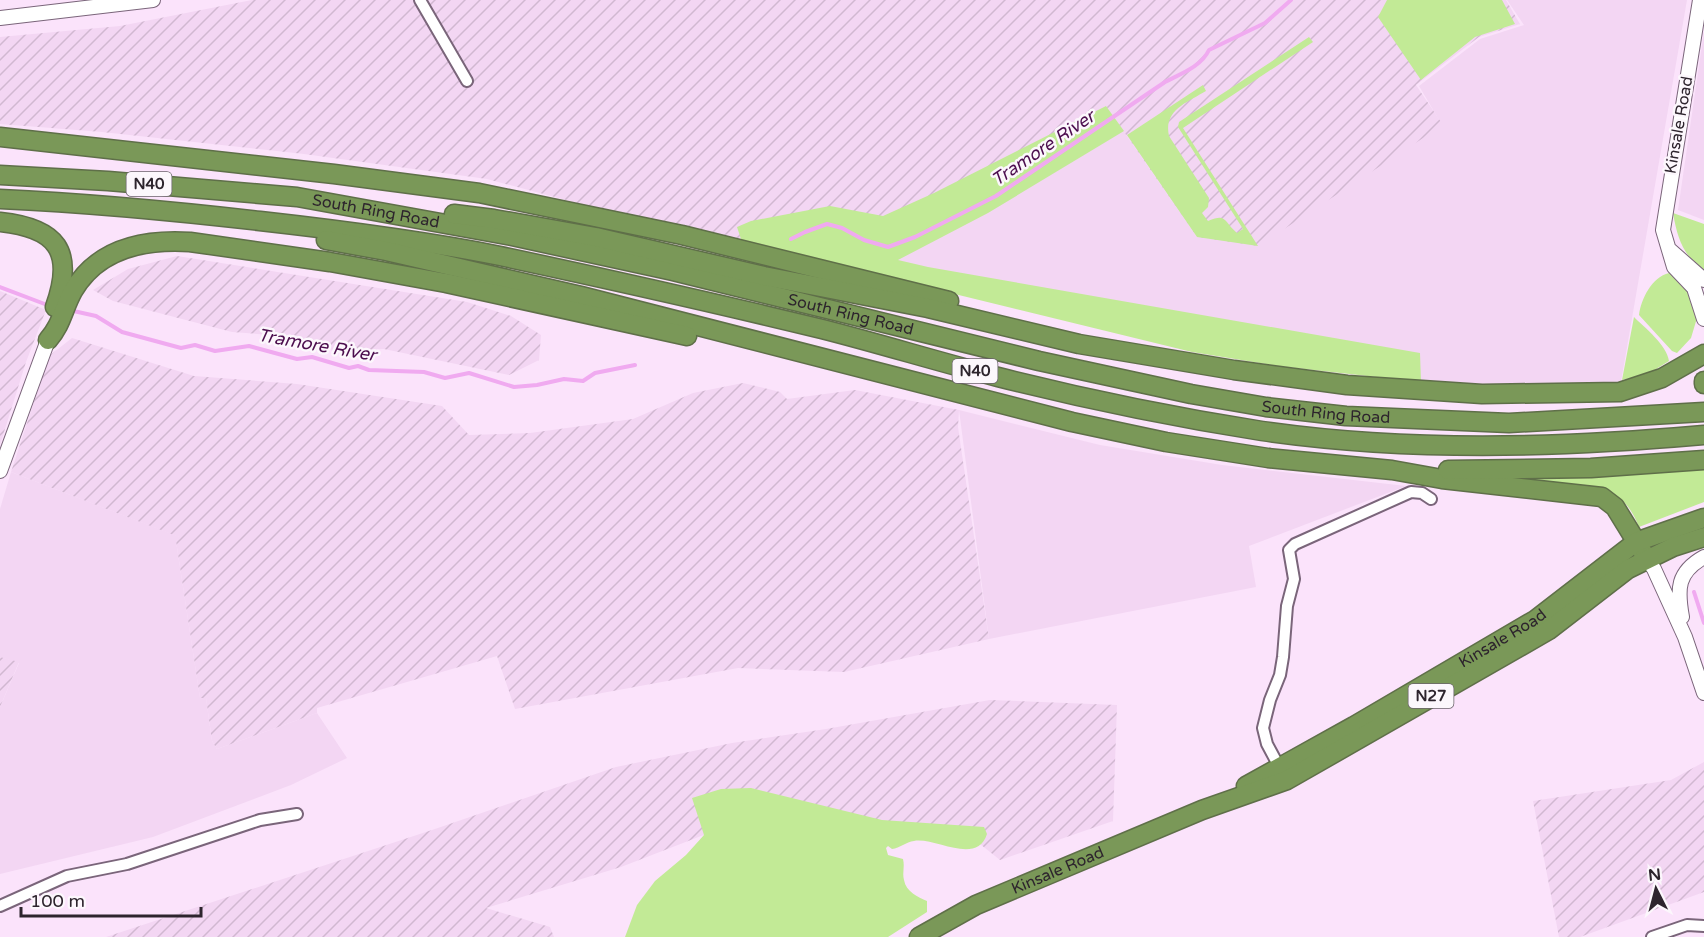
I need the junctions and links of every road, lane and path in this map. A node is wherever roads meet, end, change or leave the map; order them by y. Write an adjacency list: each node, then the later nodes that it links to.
1 (153, 0): 4 (street)
2 (420, 0): 5 (street)
3 (1700, 0): 13 (street, Kinsale Road)
4 (0, 18)
5 (467, 81)
6 (0, 137): 18 (highway)
7 (0, 175): 8 (highway, South Ring Road / N40)
8 (297, 197): 18 (highway); 21 (highway, South Ring Road / N40)
9 (0, 199): 10 (highway, South Ring Road / N40)
10 (135, 207): 12 (highway, South Ring Road / N40); 19 (highway)
11 (0, 222): 16 (highway)
12 (282, 223): 19 (highway); 22 (highway, South Ring Road / N40)
13 (1670, 250): 14 (street); 15 (street, Kinsale Road)
14 (1704, 280)
15 (1704, 319)
16 (48, 340): 20 (highway); 25 (street)
17 (1704, 354): 18 (highway)
18 (1174, 360)
19 (896, 377): 20 (highway)
20 (921, 383): 24 (highway)
21 (1704, 412)
22 (1704, 435)
23 (1704, 460): 24 (highway)
24 (1392, 470): 29 (highway)
25 (0, 471)
26 (1431, 499): 34 (street)
27 (1704, 518): 29 (highway, Kinsale Road / N27)
28 (1704, 537): 31 (highway, Kinsale Road / N27)
29 (1636, 542): 31 (highway); 34 (highway, Kinsale Road / N27)
30 (1704, 557): 32 (street)
31 (1647, 559): 32 (street); 34 (highway, Kinsale Road / N27)
32 (1685, 637): 33 (street)
33 (1704, 693)
34 (1283, 773): 38 (highway, Kinsale Road / N27)
35 (297, 813): 36 (street)
36 (0, 906)
37 (1704, 926): 39 (street)
38 (919, 937)
39 (1652, 937)

